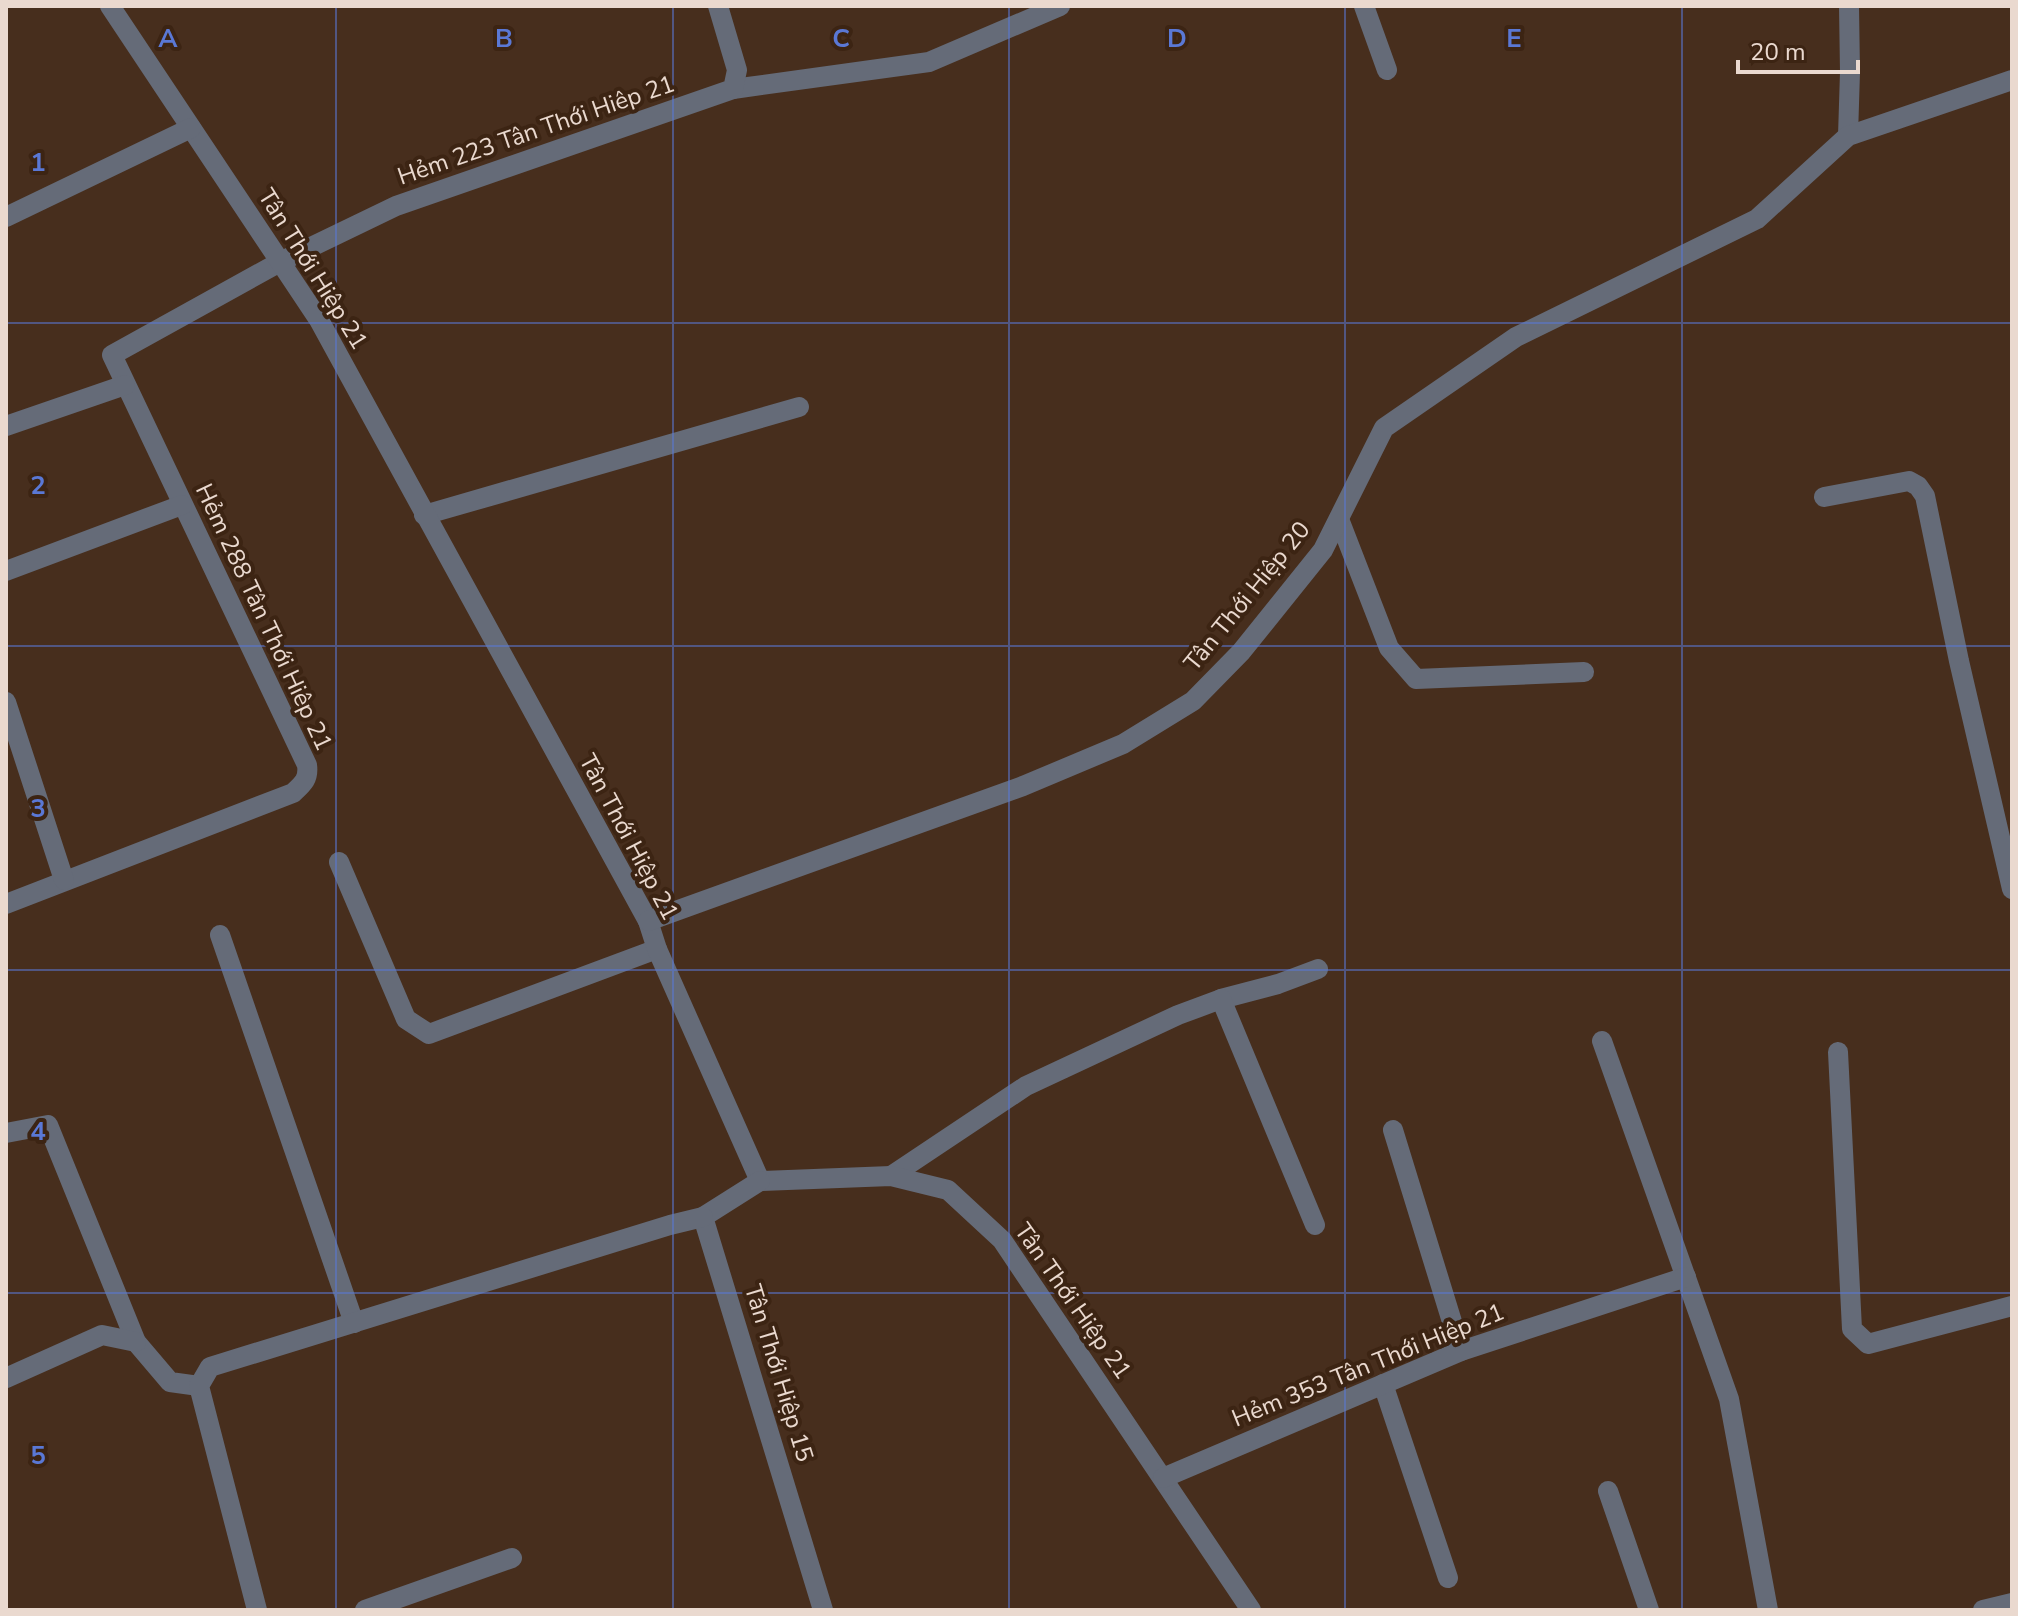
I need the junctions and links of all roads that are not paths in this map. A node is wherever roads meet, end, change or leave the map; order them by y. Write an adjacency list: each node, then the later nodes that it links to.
1 (110, 6): 9 (street, Tân Thới Hiệp 21)
2 (718, 6): 8 (street)
3 (1060, 6): 8 (street, Hẻm 223 Tân Thới Hiêp 21)
4 (1364, 6): 6 (street)
5 (1849, 6): 10 (street)
6 (1387, 70)
7 (2011, 85): 10 (street, Tân Thới Hiệp 20)
8 (733, 89): 12 (street, Hẻm 223 Tân Thới Hiêp 21)
9 (191, 128): 11 (street); 12 (street, Tân Thới Hiệp 21)
10 (1848, 136): 19 (street, Tân Thới Hiệp 20)
11 (6, 217)
12 (280, 262): 13 (street, Hẻm 288 Tân Thới Hiêp 21); 18 (street, Tân Thới Hiệp 21)
13 (125, 385): 15 (street); 17 (street, Hẻm 288 Tân Thới Hiêp 21)
14 (799, 407): 18 (street)
15 (6, 426)
16 (1824, 497): 25 (street)
17 (182, 505): 20 (street); 24 (street, Hẻm 288 Tân Thới Hiêp 21)
18 (424, 515): 27 (street, Tân Thới Hiệp 21)
19 (1339, 519): 21 (street); 27 (street, Tân Thới Hiệp 20)
20 (6, 571)
21 (1584, 672)
22 (6, 702): 24 (street)
23 (339, 862): 29 (street)
24 (64, 880): 26 (street, Hẻm 288 Tân Thới Hiêp 21)
25 (2012, 889)
26 (6, 904)
27 (648, 921): 29 (street, Tân Thới Hiệp 21)
28 (220, 935): 42 (street)
29 (657, 949): 37 (street, Tân Thới Hiệp 21)
30 (1318, 969): 31 (street)
31 (1221, 999): 36 (street); 39 (street)
32 (1602, 1041): 40 (street)
33 (1838, 1052): 41 (street)
34 (1393, 1130): 44 (street)
35 (6, 1133): 43 (street)
36 (891, 1176): 37 (street, Tân Thới Hiệp 21); 48 (street, Tân Thới Hiệp 21)
37 (760, 1181): 38 (street)
38 (703, 1217): 42 (street); 56 (street, Tân Thới Hiệp 15)
39 (1315, 1225)
40 (1686, 1277): 44 (street, Hẻm 353 Tân Thới Hiệp 21); 58 (street)
41 (2012, 1306)
42 (354, 1323): 47 (street)
43 (136, 1342): 45 (street); 47 (street)
44 (1461, 1351): 46 (street, Hẻm 353 Tân Thới Hiệp 21)
45 (6, 1378)
46 (1383, 1384): 48 (street, Hẻm 353 Tân Thới Hiệp 21); 51 (street)
47 (199, 1386): 54 (street)
48 (1163, 1478): 53 (street, Tân Thới Hiệp 21)
49 (1608, 1491): 57 (street)
50 (512, 1558): 55 (street)
51 (1448, 1578)
52 (2012, 1603): 59 (street)
53 (1245, 1609)
54 (257, 1610)
55 (365, 1610)
56 (823, 1610)
57 (1649, 1610)
58 (1768, 1610)
59 (1983, 1610)

